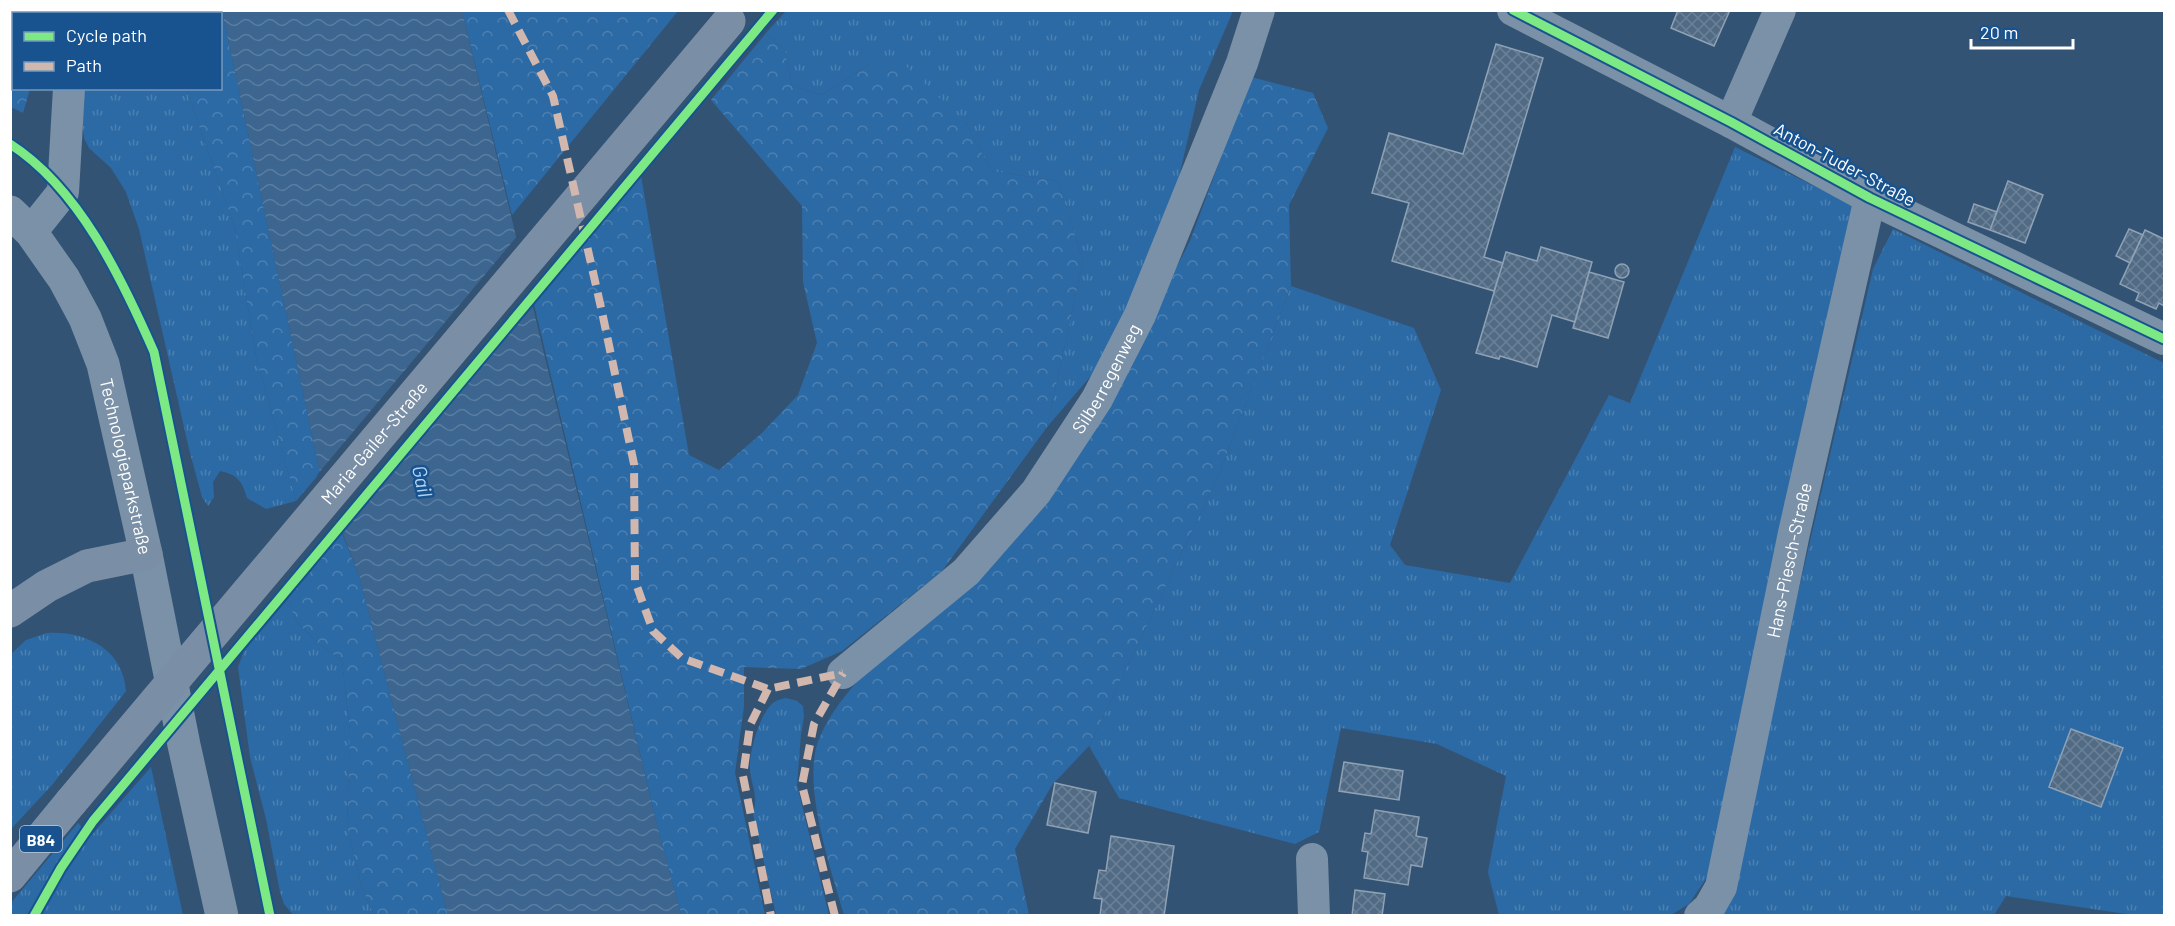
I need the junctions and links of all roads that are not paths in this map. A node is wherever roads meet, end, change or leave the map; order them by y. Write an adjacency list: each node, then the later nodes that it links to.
1 (1259, 10): 12 (street, Silberregenweg)
2 (1513, 10): 6 (street, Anton-Tuder-Straße)
3 (1780, 10): 6 (street)
4 (733, 16): 14 (main road, Maria-Gailer-Straße / B84, bridge)
5 (69, 90): 8 (street)
6 (1731, 122): 7 (street, Anton-Tuder-Straße)
7 (1870, 198): 9 (street, Anton-Tuder-Straße); 17 (street, Hans-Piesch-Straße)
8 (21, 222): 10 (street, Technologieparkstraße)
9 (2164, 339)
10 (146, 554): 11 (main road); 15 (street, Technologieparkstraße)
11 (10, 611)
12 (843, 673)
13 (1312, 859): 16 (street)
14 (10, 876)
15 (222, 915)
16 (1314, 915)
17 (1700, 915)

